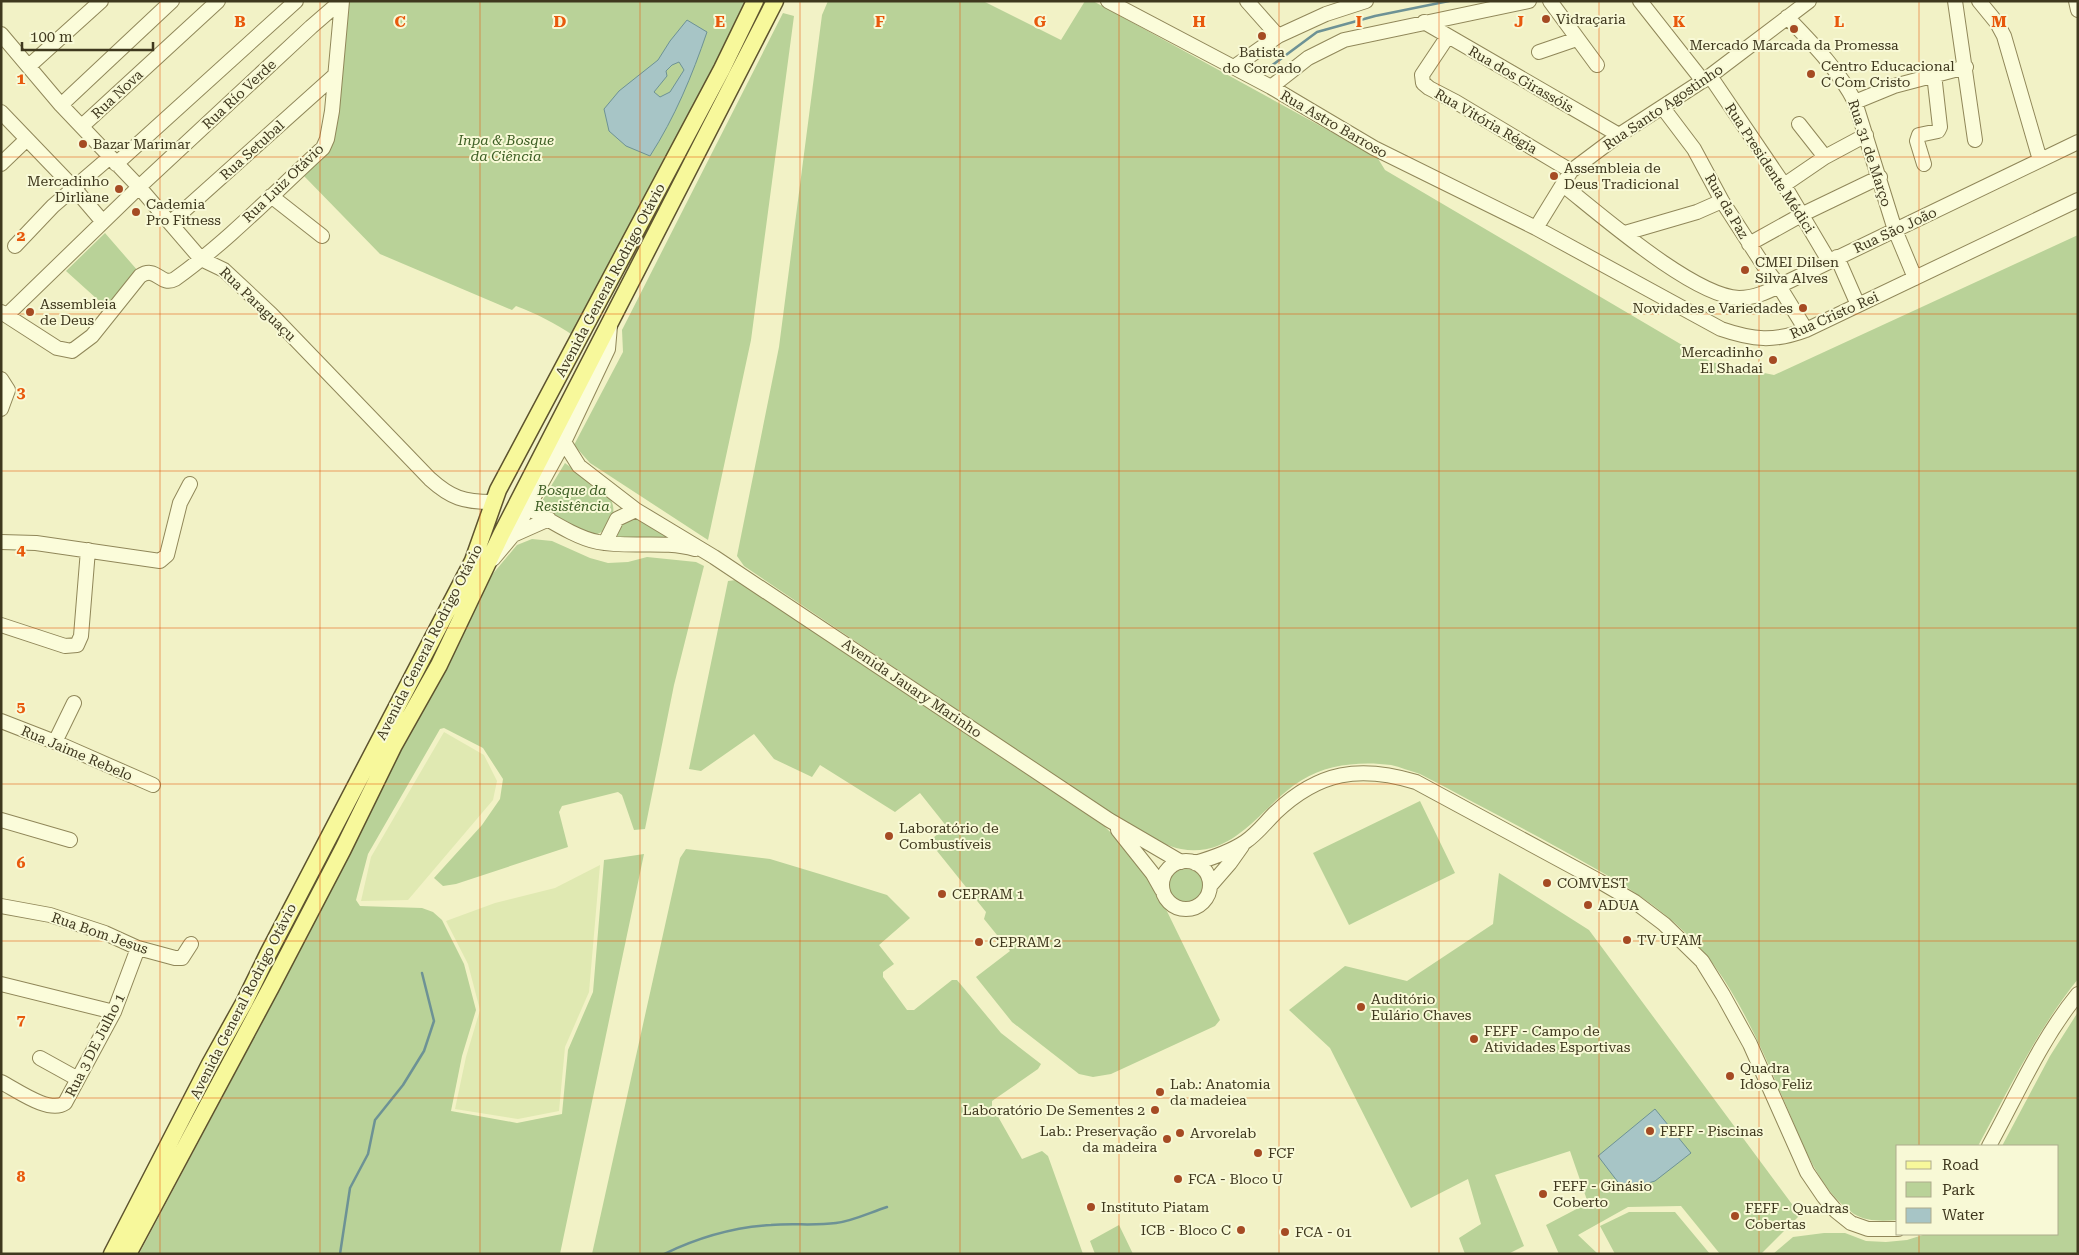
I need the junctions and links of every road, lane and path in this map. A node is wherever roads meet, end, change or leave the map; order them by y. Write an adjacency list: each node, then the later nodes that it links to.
1 (101, 1): 27 (street)
2 (172, 1): 35 (street)
3 (218, 1): 39 (street, Rua Nova)
4 (296, 1): 46 (street)
5 (342, 1): 31 (street, Rua Luiz Otávio); 55 (street, Rua Río Verde)
6 (755, 1): 76 (main road, Avenida General Rodrigo Otávio)
7 (775, 1): 74 (main road, Avenida General Rodrigo Otávio)
8 (1108, 1): 28 (street, Rua Astro Barroso)
9 (1247, 1): 21 (street)
10 (1366, 1): 21 (street)
11 (1529, 1): 20 (street)
12 (1550, 1): 24 (street)
13 (1809, 1): 19 (street, Rua Santo Agostinho)
14 (1955, 1): 29 (street)
15 (1979, 1): 47 (street)
16 (2076, 1): 18 (street)
17 (1643, 2): 32 (street, Rua Presidente Médici)
18 (2078, 10)
19 (1787, 18): 32 (street, Rua Santo Agostinho); 34 (street, Rua 31 de Março)
20 (1424, 22): 22 (street, Rua dos Girassóis); 33 (street)
21 (1278, 36): 28 (street)
22 (1448, 36): 41 (street, Rua dos Girassóis); 50 (street, Rua Vitória Régia)
23 (2, 37): 27 (street, Rua Paraguaçu)
24 (1577, 39): 25 (street); 26 (street)
25 (1539, 52)
26 (1597, 65)
27 (29, 66): 35 (street, Rua Paraguaçu)
28 (1234, 67): 33 (street, Rua Astro Barroso)
29 (1966, 67): 30 (street); 43 (street)
30 (1934, 74): 34 (street); 49 (street)
31 (334, 76): 56 (street, Rua Luiz Otávio); 61 (street, Rua Setubal)
32 (1706, 79): 36 (street, Rua Santo Agostinho); 53 (street, Rua Presidente Médici)
33 (1271, 87): 62 (street, Rua Astro Barroso)
34 (1855, 102): 40 (street, Rua 31 de Março)
35 (62, 105): 39 (street, Rua Paraguaçu)
36 (1663, 108): 41 (street, Rua Santo Agostinho); 58 (street, Rua da Paz)
37 (1, 112): 42 (street)
38 (1799, 124): 45 (street)
39 (82, 126): 46 (street, Rua Paraguaçu)
40 (1866, 135): 45 (street); 51 (street, Rua 31 de Março)
41 (1619, 136): 50 (street, Rua Santo Agostinho)
42 (26, 139): 48 (street); 54 (street)
43 (1975, 140)
44 (2078, 142): 47 (street, Rua São João)
45 (1826, 157): 53 (street)
46 (113, 160): 54 (street); 55 (street, Rua Paraguaçu)
47 (2040, 160): 63 (street, Rua São João)
48 (1, 164)
49 (1924, 164)
50 (1571, 171): 52 (street, Rua Santo Agostinho)
51 (1880, 177): 59 (street); 63 (street, Rua 31 de Março)
52 (1562, 185): 62 (street, Rua Santo Agostinho); 64 (street, Rua São João)
53 (1784, 185): 59 (street, Rua Presidente Médici)
54 (74, 188): 60 (street); 67 (street)
55 (138, 188): 60 (street, Rua Río Verde); 61 (street, Rua Paraguaçu)
56 (271, 196): 65 (street); 68 (street, Rua Luiz Otávio)
57 (2078, 200): 70 (street, Rua Cristo Rei)
58 (1722, 201): 64 (street); 66 (street, Rua da Paz)
59 (1802, 214): 66 (street); 69 (street, Rua Presidente Médici)
60 (103, 222): 73 (street, Rua Río Verde)
61 (170, 223): 68 (street, Rua Paraguaçu)
62 (1536, 228): 75 (street, Rua Cristo Rei)
63 (1895, 230): 69 (street, Rua São João); 70 (street, Rua 31 de Março)
64 (1625, 233): 71 (street, Rua São João)
65 (322, 236)
66 (1749, 244): 71 (street, Rua da Paz)
67 (15, 246)
68 (201, 259): 73 (street, Rua Luiz Otávio); 82 (street, Rua Paraguaçu)
69 (1833, 259): 71 (street, Rua São João); 72 (street, Rua Presidente Médici)
70 (1915, 278): 72 (street, Rua Cristo Rei)
71 (1780, 286): 75 (street, Rua da Paz)
72 (1858, 305): 75 (street, Rua Cristo Rei)
73 (4, 314)
74 (611, 319): 79 (street, Avenida General Rodrigo Otávio); 83 (main road, Avenida General Rodrigo Otávio)
75 (1806, 330)
76 (558, 377): 82 (main road, Avenida General Rodrigo Otávio); 83 (main road)
77 (1, 380): 78 (street)
78 (1, 409)
79 (564, 442): 81 (street, Avenida Jauary Marinho); 83 (street, Avenida General Rodrigo Otávio)
80 (190, 484): 90 (street)
81 (618, 496): 84 (street, Avenida Jauary Marinho); 86 (street)
82 (492, 502): 117 (main road, Avenida General Rodrigo Otávio)
83 (523, 505): 85 (street, Avenida Jauary Marinho); 87 (street, Avenida General Rodrigo Otávio); 92 (main road, Avenida General Rodrigo Otávio)
84 (636, 510): 86 (street); 91 (street, Avenida Jauary Marinho)
85 (549, 519): 87 (street); 89 (street, Avenida Jauary Marinho)
86 (617, 519): 89 (street)
87 (513, 535): 92 (street, Avenida General Rodrigo Otávio)
88 (1, 542): 90 (street)
89 (605, 543): 91 (street, Avenida Jauary Marinho)
90 (88, 550): 93 (street)
91 (714, 556): 99 (street, Avenida Jauary Marinho)
92 (484, 568): 118 (main road, Avenida General Rodrigo Otávio)
93 (1, 626)
94 (74, 703): 96 (street)
95 (1, 721): 96 (street, Rua Jaime Rebelo)
96 (54, 742): 97 (street, Rua Jaime Rebelo)
97 (153, 785)
98 (1, 820): 100 (street)
99 (1109, 820): 102 (street, Avenida Jauary Marinho); 105 (street, Avenida Jauary Marinho)
100 (70, 840)
101 (1245, 842): 103 (street); 104 (street); 116 (street)
102 (1181, 862): 103 (street); 105 (street)
103 (1195, 863): 104 (street)
104 (1210, 886): 105 (street)
105 (1162, 890)
106 (1, 906): 108 (street, Rua Bom Jesus)
107 (191, 944): 108 (street, Rua Bom Jesus)
108 (138, 948): 111 (street, Rua 3 DE Julho 1)
109 (1, 984): 111 (street)
110 (2078, 994): 115 (street)
111 (114, 1012): 113 (street, Rua 3 DE Julho 1)
112 (40, 1058): 113 (street)
113 (78, 1079): 114 (street, Rua 3 DE Julho 1)
114 (1, 1082)
115 (1990, 1145)
116 (1896, 1229)
117 (112, 1254)
118 (128, 1254)

